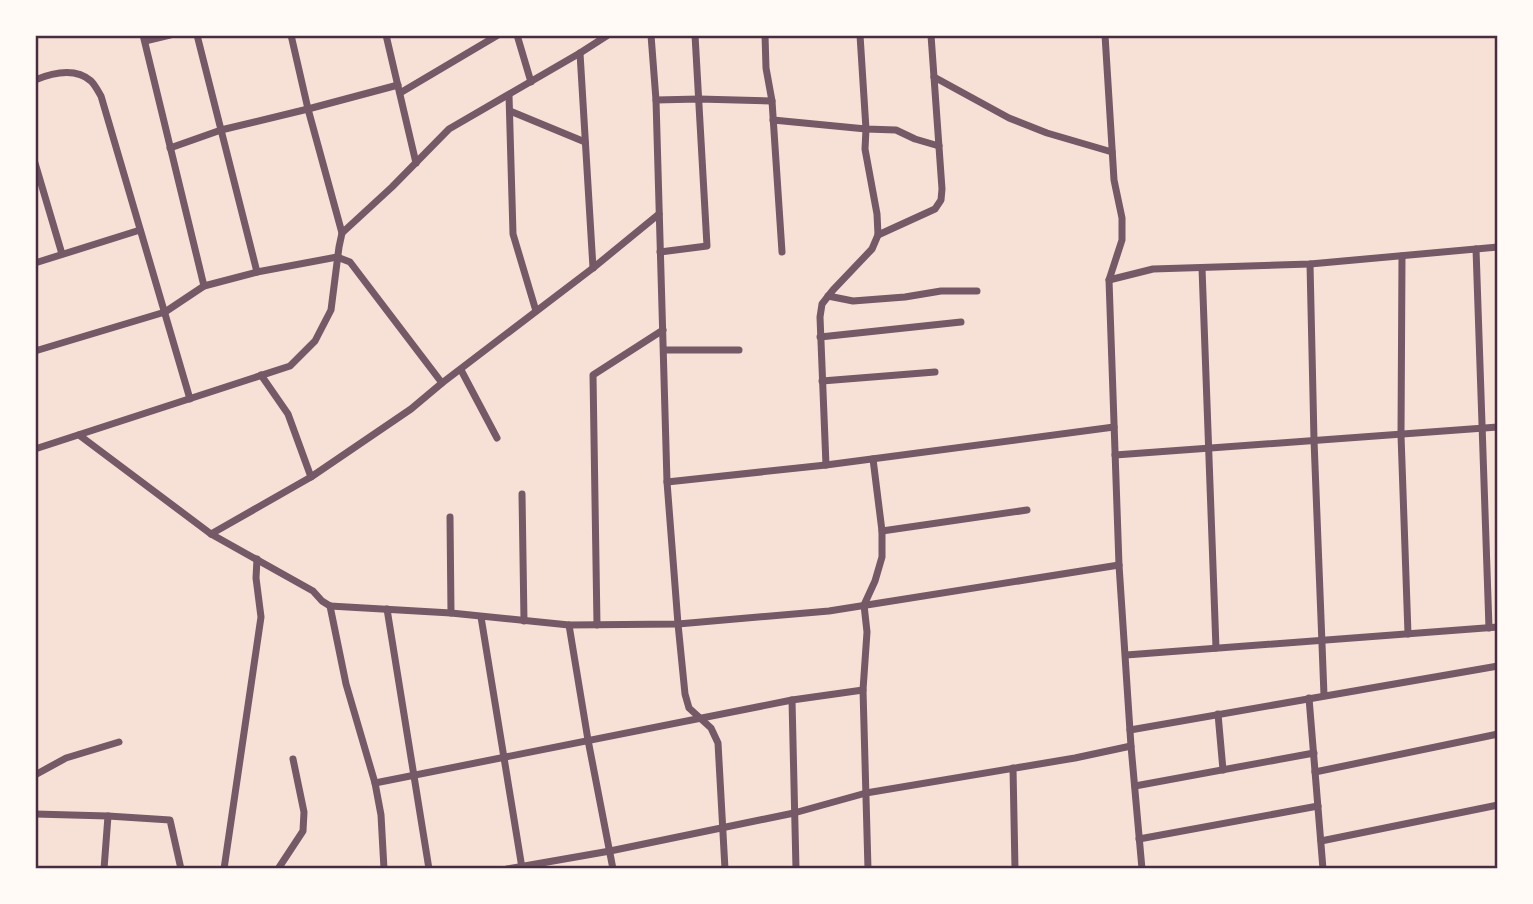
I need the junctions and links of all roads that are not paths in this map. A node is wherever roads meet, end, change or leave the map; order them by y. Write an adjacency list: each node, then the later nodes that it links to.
1 (170, 35): 14 (street)
2 (197, 35): 27 (street)
3 (291, 35): 24 (street)
4 (386, 35): 19 (street)
5 (498, 35): 19 (street)
6 (517, 35): 18 (street)
7 (608, 35): 15 (street)
8 (651, 35): 22 (street)
9 (695, 35): 21 (street)
10 (765, 35): 23 (street)
11 (860, 35): 28 (street)
12 (931, 35): 16 (street)
13 (1105, 35): 32 (street)
14 (144, 38): 31 (street)
15 (580, 53): 18 (street); 29 (street)
16 (934, 77): 30 (street); 32 (street)
17 (35, 80): 36 (street)
18 (531, 82): 20 (street)
19 (399, 89): 24 (street); 33 (street)
20 (509, 95): 25 (street); 33 (street)
21 (699, 99): 22 (street); 23 (street); 41 (street)
22 (656, 100): 35 (street)
23 (772, 101): 26 (street)
24 (308, 109): 27 (street); 37 (street)
25 (509, 111): 29 (street); 55 (street)
26 (773, 120): 28 (street); 42 (street)
27 (221, 130): 31 (street); 50 (street)
28 (866, 130): 30 (street); 38 (street)
29 (585, 142): 48 (street)
30 (939, 146): 38 (street)
31 (170, 148): 52 (street)
32 (1112, 152): 51 (street)
33 (416, 163): 37 (street)
34 (36, 169): 43 (street)
35 (659, 214): 41 (street); 48 (street)
36 (140, 230): 43 (street); 56 (street)
37 (342, 233): 45 (street)
38 (878, 236): 54 (street)
39 (1498, 247): 40 (street)
40 (1476, 249): 44 (street); 71 (street)
41 (660, 252): 58 (street)
42 (782, 252)
43 (62, 254): 46 (street)
44 (1402, 256): 47 (street); 73 (street)
45 (337, 257): 50 (street); 65 (street); 67 (street)
46 (35, 263)
47 (1310, 264): 49 (street); 75 (street)
48 (593, 268): 55 (street)
49 (1202, 268): 51 (street); 76 (street)
50 (257, 272): 52 (street)
51 (1109, 280): 69 (street)
52 (204, 286): 56 (street)
53 (977, 291): 54 (street)
54 (828, 296): 59 (street)
55 (536, 311): 63 (street)
56 (164, 312): 62 (street); 68 (street)
57 (961, 322): 59 (street)
58 (663, 330): 60 (street); 98 (street)
59 (820, 337): 66 (street)
60 (664, 350): 61 (street); 82 (street)
61 (738, 350)
62 (35, 351)
63 (461, 370): 67 (street); 74 (street)
64 (935, 372): 66 (street)
65 (261, 376): 68 (street); 81 (street)
66 (822, 380): 80 (street)
67 (442, 383): 81 (street)
68 (190, 399): 72 (street)
69 (1114, 427): 78 (street); 79 (street)
70 (1498, 427): 71 (street)
71 (1483, 428): 73 (street); 100 (street)
72 (79, 435): 77 (street); 87 (street)
73 (1401, 435): 75 (street); 101 (street)
74 (497, 438)
75 (1314, 440): 76 (street); 102 (street)
76 (1208, 447): 78 (street); 103 (street)
77 (35, 449)
78 (1115, 455): 89 (street)
79 (873, 459): 80 (street); 86 (street)
80 (826, 465): 82 (street)
81 (312, 477): 87 (street)
82 (667, 482): 96 (street)
83 (522, 494): 95 (street)
84 (1027, 510): 86 (street)
85 (450, 517): 93 (street)
86 (882, 531): 91 (street)
87 (211, 534): 88 (street)
88 (257, 559): 90 (street); 140 (street)
89 (1119, 565): 91 (street); 104 (street)
90 (330, 606): 92 (street); 125 (street)
91 (864, 606): 96 (street); 106 (street)
92 (387, 610): 93 (street); 124 (street)
93 (451, 614): 94 (street)
94 (481, 617): 95 (street); 118 (street)
95 (524, 621): 97 (street)
96 (678, 624): 98 (street); 111 (street)
97 (569, 625): 98 (street); 114 (street)
98 (597, 625)
99 (1498, 627): 100 (street)
100 (1489, 628): 101 (street)
101 (1408, 634): 102 (street)
102 (1322, 640): 103 (street); 107 (street)
103 (1216, 648): 104 (street)
104 (1126, 655): 112 (street)
105 (1498, 666): 107 (street)
106 (863, 690): 109 (street); 127 (street)
107 (1324, 695): 108 (street)
108 (1309, 698): 110 (street); 117 (street)
109 (792, 700): 111 (street); 130 (street)
110 (1218, 714): 112 (street); 121 (street)
111 (700, 719): 114 (street); 133 (street)
112 (1130, 730): 116 (street)
113 (1498, 734): 122 (street)
114 (588, 740): 118 (street); 136 (street)
115 (119, 742): 123 (street)
116 (1131, 746): 120 (street); 126 (street)
117 (1314, 753): 121 (street); 122 (street)
118 (504, 757): 124 (street); 137 (street)
119 (293, 758): 141 (street)
120 (1013, 768): 127 (street); 149 (street)
121 (1223, 770): 126 (street)
122 (1315, 772): 129 (street)
123 (35, 775)
124 (414, 776): 125 (street); 143 (street)
125 (374, 783): 142 (street)
126 (1135, 786): 134 (street)
127 (866, 793): 130 (street); 148 (street)
128 (1498, 805): 135 (street)
129 (1318, 806): 134 (street); 135 (street)
130 (794, 813): 133 (street); 147 (street)
131 (35, 814): 132 (street)
132 (108, 816): 138 (street); 139 (street)
133 (723, 827): 136 (street); 146 (street)
134 (1139, 839): 150 (street)
135 (1321, 841): 151 (street)
136 (610, 851): 137 (street); 145 (street)
137 (522, 868): 144 (street)
138 (104, 869)
139 (181, 869)
140 (225, 869)
141 (278, 869)
142 (384, 869)
143 (429, 869)
144 (507, 869)
145 (613, 869)
146 (725, 869)
147 (796, 869)
148 (868, 869)
149 (1015, 869)
150 (1142, 869)
151 (1323, 869)

